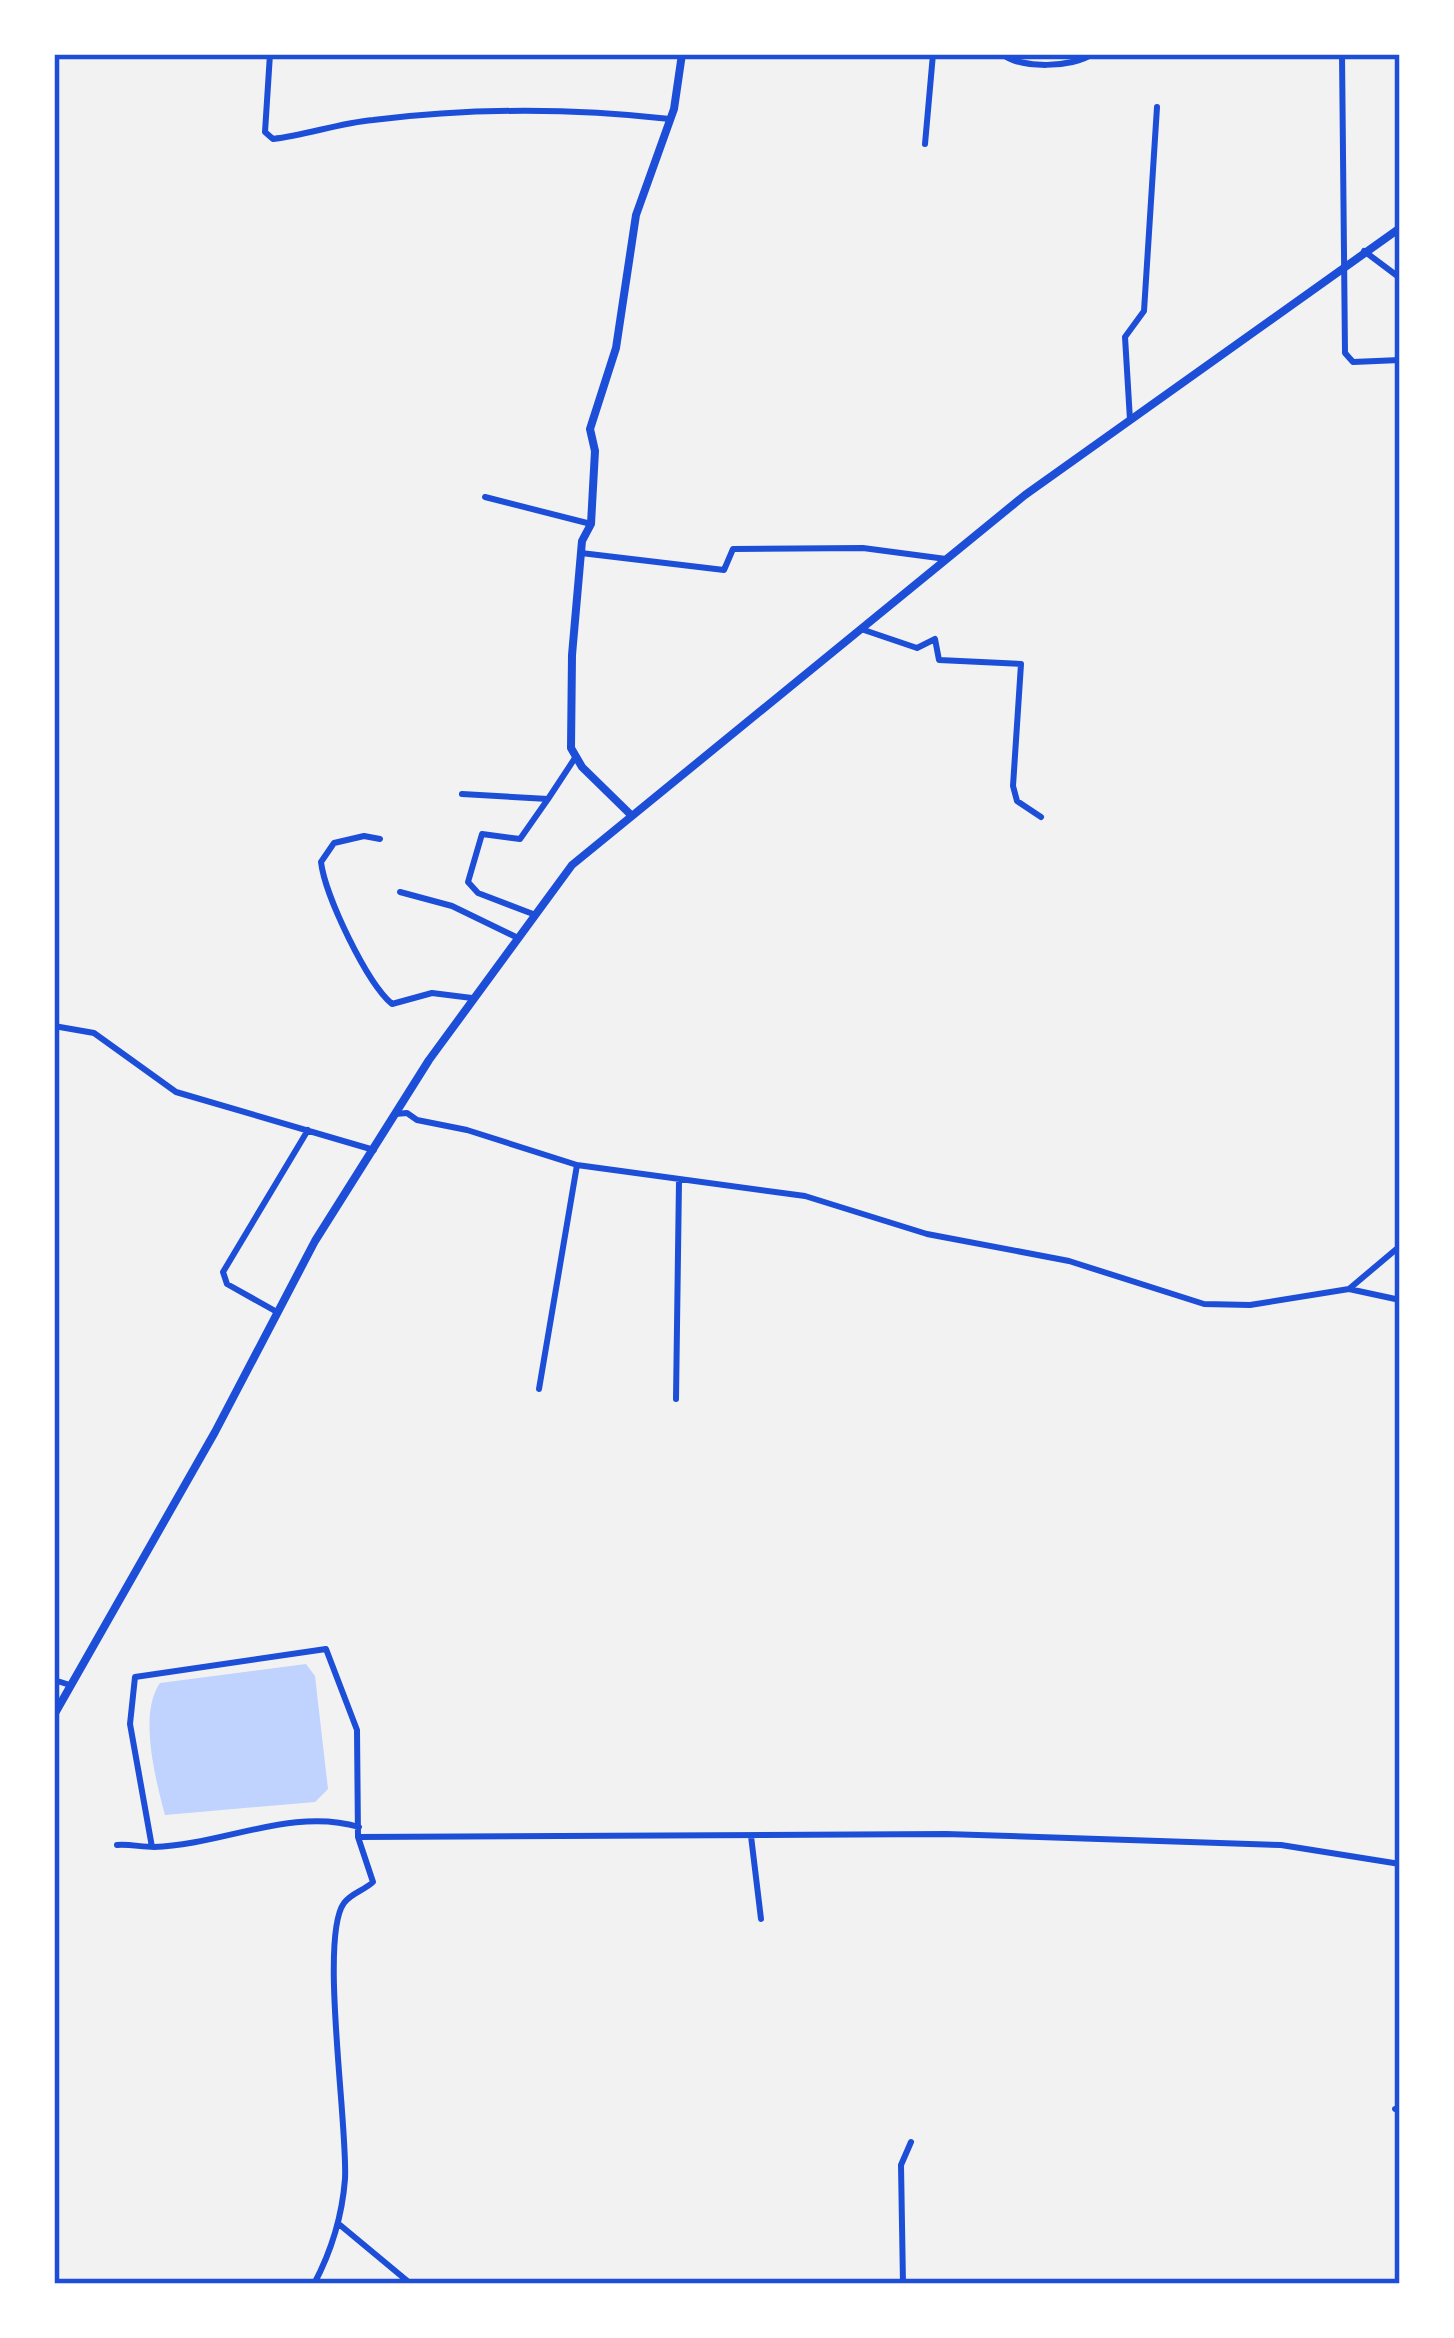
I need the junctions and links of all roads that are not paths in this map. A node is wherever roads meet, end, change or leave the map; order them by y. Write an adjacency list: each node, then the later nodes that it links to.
1 (270, 54): 8 (street)
2 (682, 54): 8 (street)
3 (933, 54): 9 (street)
4 (1002, 54): 5 (street)
5 (1092, 54)
6 (1342, 54): 12 (street)
7 (1157, 107): 15 (street)
8 (670, 119): 17 (street)
9 (925, 144)
10 (1400, 228): 11 (street)
11 (1364, 251): 12 (street); 13 (street)
12 (1341, 267): 14 (street); 15 (street)
13 (1400, 278)
14 (1400, 360)
15 (1130, 420): 19 (street)
16 (485, 497): 17 (street)
17 (592, 524): 18 (street)
18 (581, 553): 19 (street); 21 (street)
19 (946, 559): 20 (street)
20 (861, 628): 24 (street); 25 (street)
21 (575, 758): 23 (street); 24 (street)
22 (462, 794): 23 (street)
23 (548, 799): 28 (street)
24 (630, 814): 28 (street)
25 (1041, 817)
26 (380, 839): 30 (street)
27 (400, 892): 29 (street)
28 (533, 914): 29 (street)
29 (516, 937): 30 (street)
30 (472, 998): 32 (street)
31 (54, 1026): 33 (street)
32 (394, 1114): 34 (street); 35 (street)
33 (309, 1129): 34 (street); 40 (street)
34 (374, 1150): 40 (street)
35 (577, 1165): 36 (street); 41 (street)
36 (679, 1180): 38 (street); 42 (street)
37 (1400, 1246): 38 (street)
38 (1349, 1289): 39 (street)
39 (1400, 1300)
40 (277, 1312): 44 (street)
41 (539, 1389)
42 (676, 1399)
43 (54, 1680): 44 (street)
44 (73, 1686): 45 (street)
45 (54, 1715)
46 (359, 1827): 48 (street); 50 (street); 50 (street)
47 (752, 1836): 48 (street); 51 (street); 52 (street)
48 (358, 1837): 54 (street)
49 (117, 1845): 50 (street)
50 (152, 1847)
51 (1400, 1864)
52 (761, 1919)
53 (910, 2142): 57 (street)
54 (339, 2224): 55 (street); 56 (street)
55 (314, 2284)
56 (411, 2284)
57 (903, 2284)

